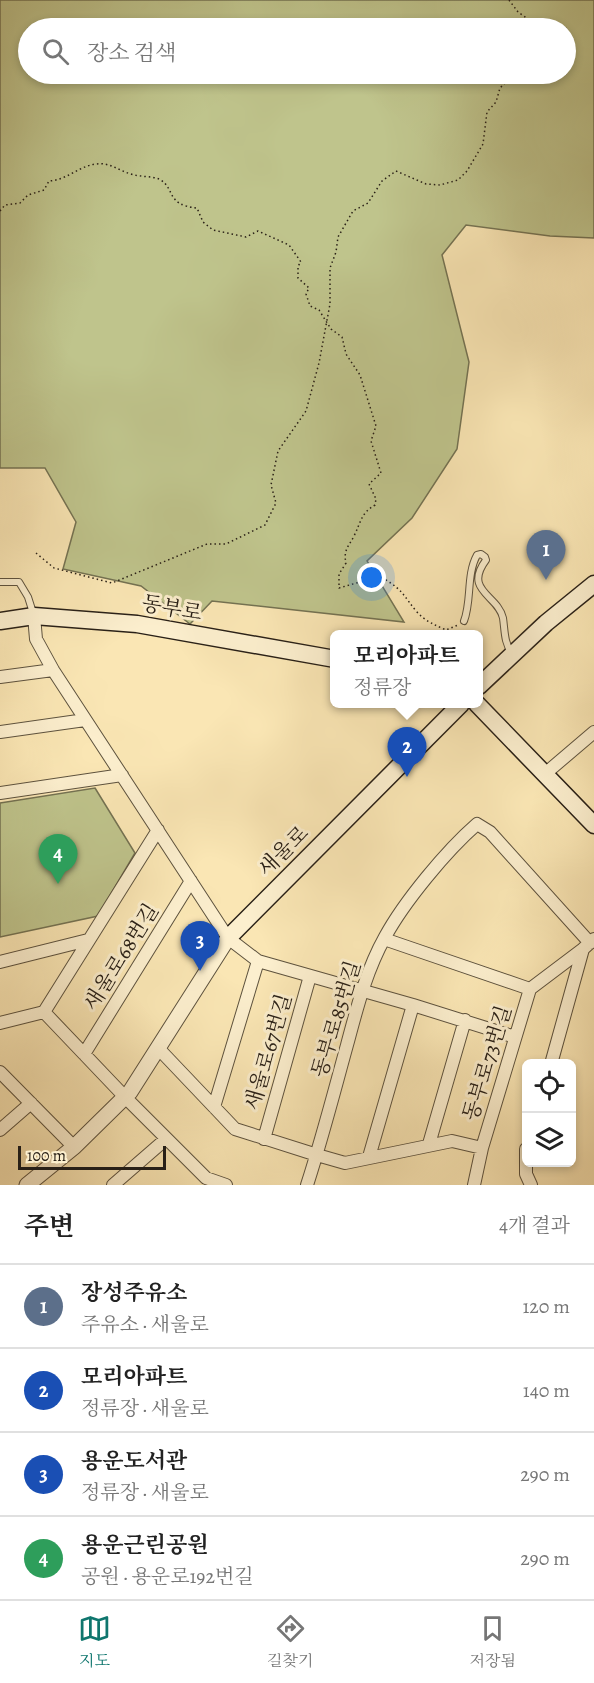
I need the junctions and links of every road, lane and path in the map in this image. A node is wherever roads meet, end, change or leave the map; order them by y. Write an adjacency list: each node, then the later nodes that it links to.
1 (509, 0): 2 (path)
2 (527, 18)
3 (504, 84): 5 (path)
4 (0, 211): 5 (path)
5 (326, 322): 6 (path); 11 (path)
6 (36, 553)
7 (0, 582): 9 (lane)
8 (594, 584): 12 (main road)
9 (34, 616): 10 (main road, 동부로); 13 (main road, 동부로); 14 (street)
10 (0, 621)
11 (464, 621): 12 (lane)
12 (512, 655): 16 (main road)
13 (330, 659)
14 (53, 670): 15 (street); 19 (street)
15 (0, 677)
16 (483, 682)
17 (457, 708): 28 (main road, 새울로)
18 (481, 708): 22 (main road)
19 (85, 720): 20 (street); 23 (street)
20 (0, 732)
21 (594, 732): 22 (street)
22 (546, 773): 25 (main road)
23 (122, 775): 24 (street); 26 (street)
24 (0, 793)
25 (594, 825)
26 (158, 830): 27 (street); 30 (street)
27 (191, 881): 28 (street); 43 (street, 새울로68번길)
28 (228, 939): 33 (street, 새울로67번길); 42 (street, 새울로)
29 (384, 939): 31 (street, 동부로85번길); 35 (street, 동부로73번길); 36 (street, 동부로85번길)
30 (88, 940): 32 (street); 38 (street)
31 (589, 944): 35 (street, 동부로73번길); 44 (street)
32 (0, 962)
33 (258, 962): 34 (street, 새울로67번길); 48 (street, 새울로67번길)
34 (310, 976): 36 (street, 새울로67번길); 51 (street, 새울로67번길)
35 (530, 989): 41 (street, 동부로73번길)
36 (362, 990): 37 (street, 새울로67번길); 55 (street, 동부로85번길)
37 (413, 1005): 39 (street, 새울로67번길); 56 (street)
38 (44, 1012): 40 (street); 43 (street)
39 (465, 1020): 41 (street, 새울로67번길); 52 (street)
40 (0, 1023)
41 (515, 1037): 54 (street, 동부로73번길)
42 (158, 1048): 46 (street, 새울로); 48 (street)
43 (84, 1054): 46 (street)
44 (554, 1059)
45 (0, 1072): 47 (street)
46 (125, 1097): 50 (street); 53 (street, 새울로)
47 (31, 1103): 49 (street); 53 (street)
48 (214, 1107): 51 (street)
49 (0, 1130)
50 (166, 1138): 58 (street); 60 (street)
51 (264, 1138): 55 (street)
52 (429, 1144): 54 (street, 동부로73번길); 56 (street, 동부로73번길)
53 (74, 1147): 59 (street, 새울로)
54 (482, 1148): 63 (street, 동부로73번길)
55 (316, 1155): 56 (street, 동부로73번길); 62 (street, 동부로85번길)
56 (369, 1157)
57 (526, 1167): 64 (street)
58 (201, 1181): 61 (street)
59 (27, 1185)
60 (113, 1185)
61 (226, 1185)
62 (307, 1185)
63 (474, 1185)
64 (531, 1185)

